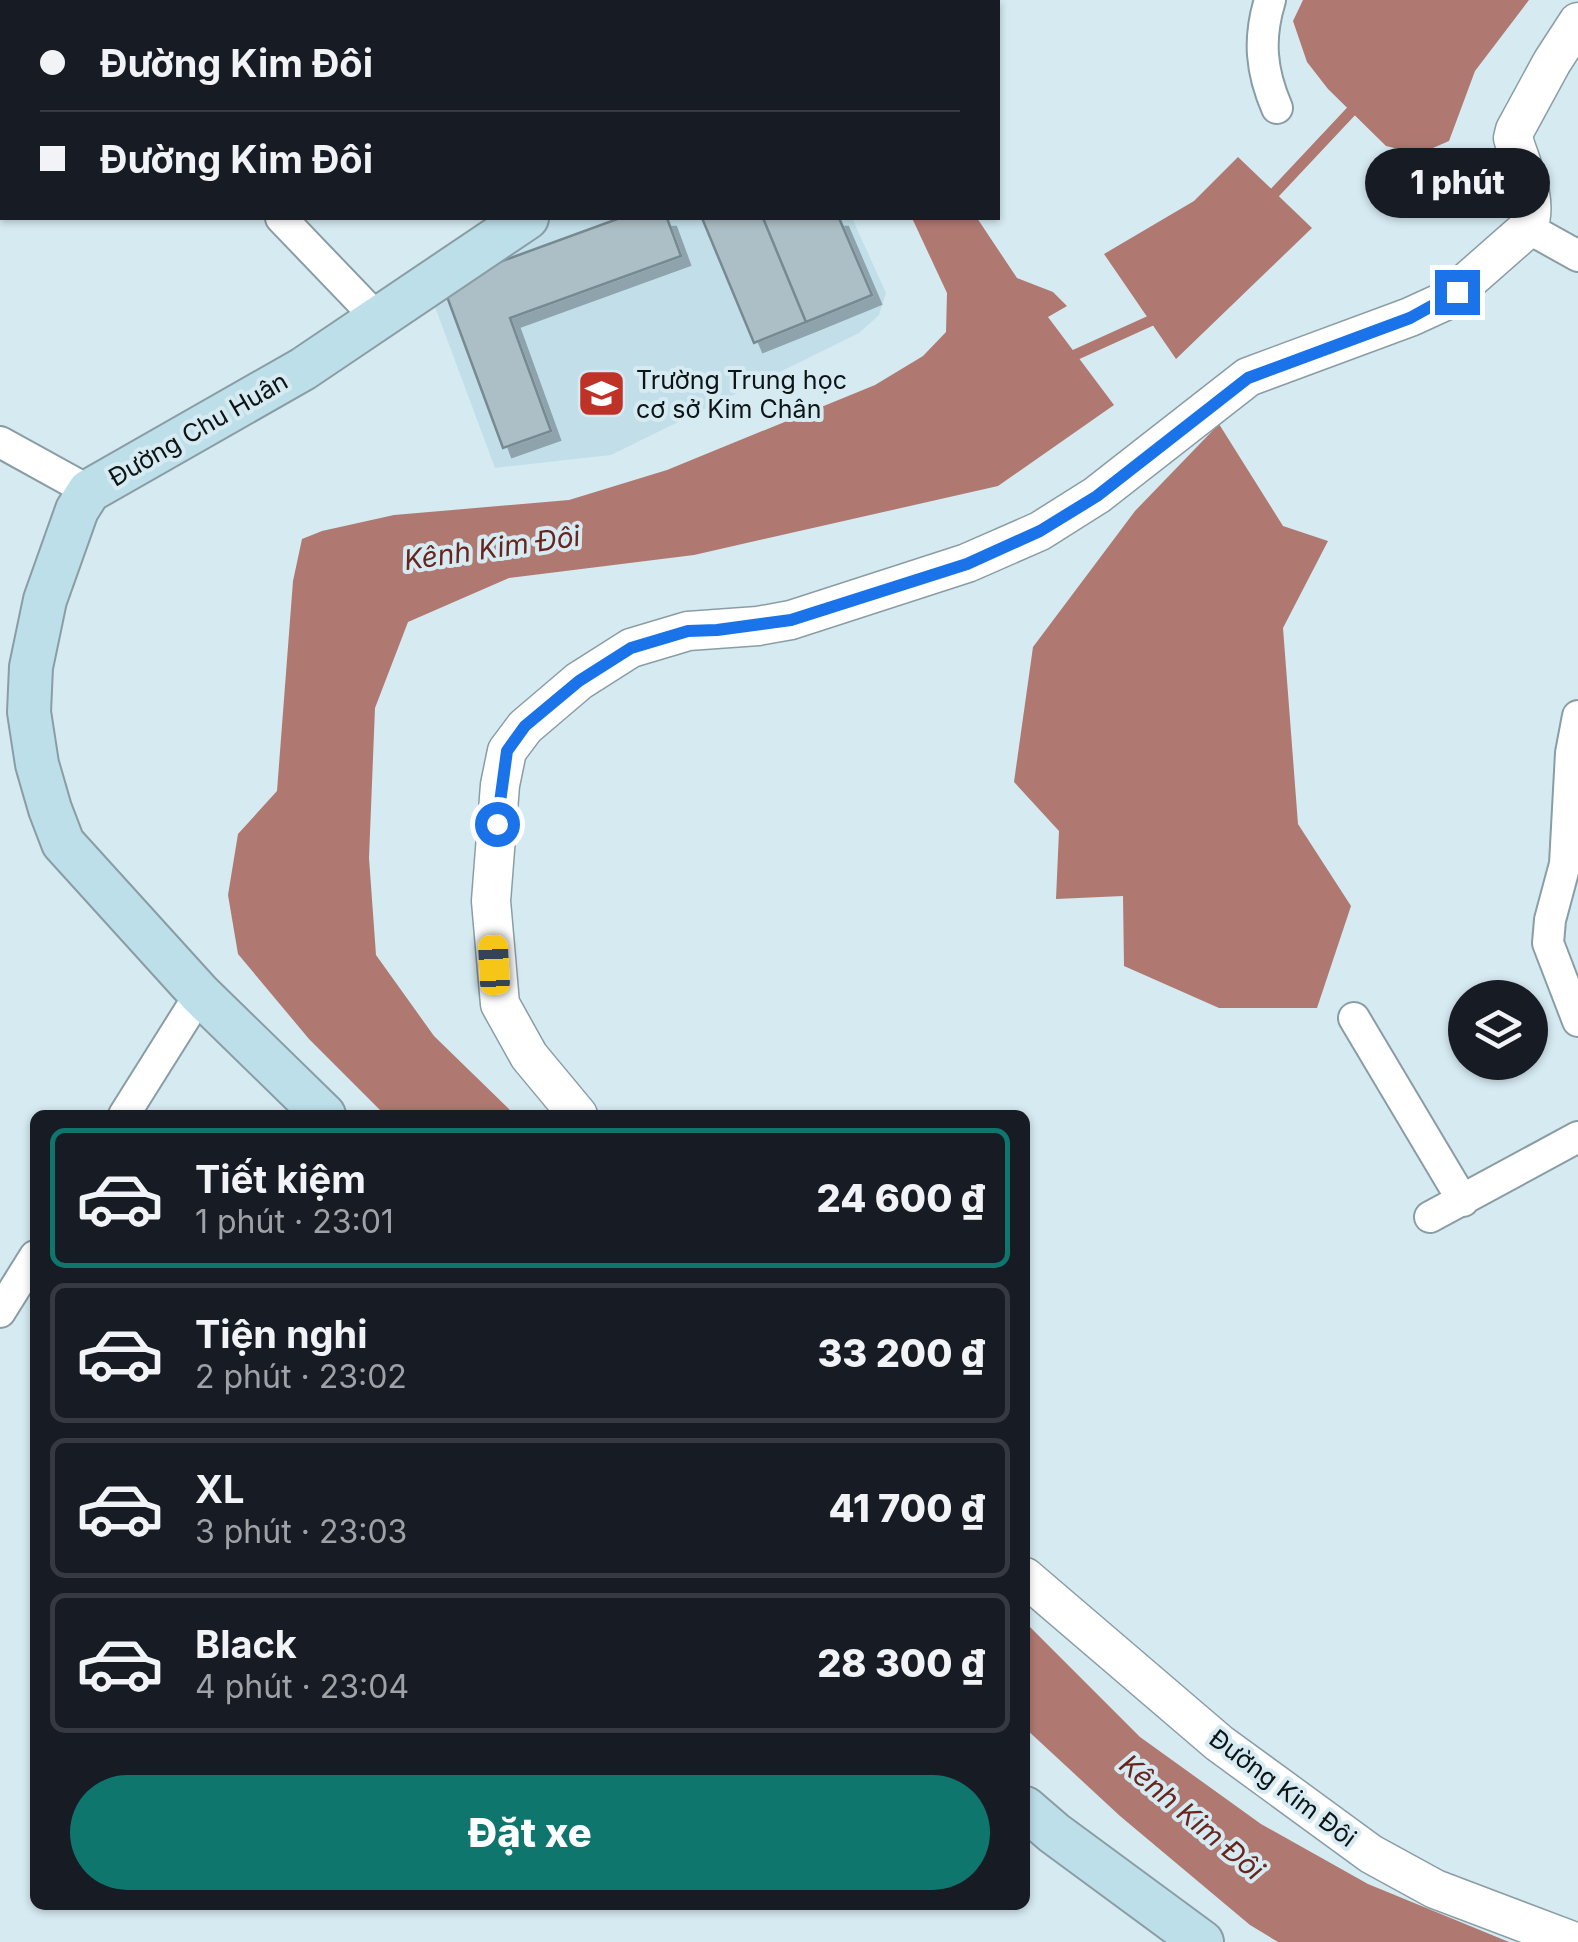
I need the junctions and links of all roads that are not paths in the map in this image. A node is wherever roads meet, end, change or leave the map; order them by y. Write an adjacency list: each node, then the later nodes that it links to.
1 (1270, 0): 3 (street)
2 (1578, 22): 6 (street)
3 (1277, 108)
4 (282, 220): 8 (street)
5 (524, 220): 8 (main road, Đường Chu Huân)
6 (1528, 228): 7 (street); 17 (street)
7 (1578, 256)
8 (376, 318): 10 (main road, Đường Chu Huân)
9 (0, 442): 10 (street)
10 (89, 491): 12 (main road, Đường Chu Huân)
11 (1578, 716): 14 (street)
12 (200, 994): 15 (street); 16 (main road, Đường Chu Huân)
13 (1354, 1018): 19 (street)
14 (1578, 1020)
15 (127, 1110)
16 (319, 1110)
17 (574, 1110)
18 (1578, 1137): 19 (street)
19 (1462, 1201): 20 (street)
20 (1430, 1217)
21 (30, 1264): 22 (street)
22 (0, 1312)
23 (1030, 1582): 26 (street, Đường Kim Đôi)
24 (1030, 1812): 25 (main road)
25 (1202, 1942)
26 (1575, 1942)

